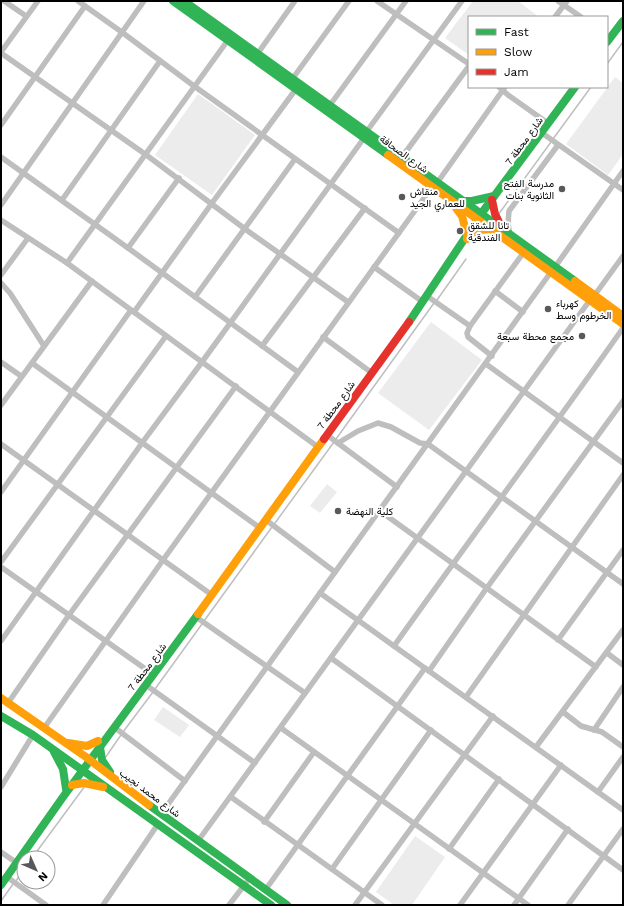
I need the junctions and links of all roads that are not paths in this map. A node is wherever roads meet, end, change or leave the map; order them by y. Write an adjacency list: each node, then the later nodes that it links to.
1 (4, 1): 15 (street)
2 (38, 1): 15 (street)
3 (78, 1): 13 (street)
4 (144, 1): 19 (street)
5 (295, 1): 24 (street)
6 (349, 1): 29 (street)
7 (377, 1): 14 (street)
8 (406, 1): 14 (street)
9 (462, 1): 22 (street)
10 (558, 1): 12 (street)
11 (178, 2): 21 (main road, شارع الصحافة); 24 (main road, شارع الصحافة)
12 (565, 3): 16 (street); 17 (street)
13 (85, 6): 19 (street); 28 (street)
14 (397, 14): 22 (street); 35 (street)
15 (26, 16): 23 (street)
16 (556, 16)
17 (580, 16)
18 (623, 21): 20 (main road)
19 (123, 33): 25 (street); 34 (street)
20 (608, 38)
21 (228, 40): 30 (street); 33 (main road, شارع الصحافة)
22 (434, 41): 26 (street); 41 (street)
23 (1, 52): 28 (street)
24 (258, 53): 29 (main road, شارع الصحافة)
25 (160, 61): 30 (street); 38 (street)
26 (468, 64)
27 (468, 66): 45 (street)
28 (36, 76): 34 (street); 37 (street)
29 (293, 78): 35 (main road, شارع الصحافة)
30 (194, 86): 40 (street); 43 (street)
31 (502, 88): 36 (street); 52 (street)
32 (574, 88): 36 (main road, شارع محطة 7)
33 (296, 89): 40 (street); 41 (main road, شارع الصحافة)
34 (73, 103): 38 (street); 48 (street)
35 (330, 105): 41 (main road, شارع الصحافة)
36 (549, 124): 39 (main road, شارع محطة 7)
37 (1, 125)
38 (110, 130): 43 (street); 56 (street)
39 (542, 133): 42 (street); 55 (main road, شارع محطة 7)
40 (262, 135): 46 (street); 58 (street)
41 (365, 135): 45 (main road, شارع الصحافة); 50 (street); 52 (main road, شارع الصحافة)
42 (558, 144): 51 (street); 68 (street)
43 (145, 154): 49 (street); 63 (street)
44 (1, 157): 48 (street)
45 (402, 157): 52 (main road, شارع الصحافة)
46 (295, 159): 50 (street); 66 (street)
47 (623, 171): 51 (street)
48 (23, 173): 56 (street); 59 (street)
49 (178, 178): 58 (street); 73 (street)
50 (330, 183): 60 (street); 75 (street)
51 (614, 184): 53 (street); 79 (street)
52 (435, 185): 54 (main road, شارع الصحافة); 57 (main road, شارع الصحافة); 67 (street)
53 (623, 190)
54 (441, 194): 61 (main road, شارع الصحافة); 69 (main road)
55 (493, 198): 57 (main road); 61 (main road, شارع محطة 7); 65 (main road)
56 (62, 200): 63 (street)
57 (463, 201): 61 (main road, شارع الصحافة)
58 (212, 203): 66 (street); 80 (street)
59 (1, 205)
60 (365, 208): 67 (street); 82 (street)
61 (479, 217): 64 (main road, شارع الصحافة); 65 (main road, شارع الصحافة); 69 (main road, شارع محطة 7)
62 (1, 220): 70 (street)
63 (95, 224): 73 (street); 77 (street)
64 (491, 228): 71 (main road, شارع الصحافة); 72 (main road)
65 (502, 228): 68 (main road, شارع الصحافة)
66 (246, 229): 75 (street); 86 (street)
67 (399, 232): 78 (street)
68 (510, 234): 71 (street); 79 (main road, شارع الصحافة)
69 (467, 235): 72 (main road, شارع محطة 7)
70 (28, 238): 77 (street); 81 (street)
71 (511, 243): 74 (main road, شارع الصحافة)
72 (461, 244): 88 (main road, شارع محطة 7)
73 (128, 248): 80 (street)
74 (524, 252): 79 (main road, شارع الصحافة); 85 (street)
75 (280, 254): 82 (street); 93 (street)
76 (623, 256): 87 (street)
77 (67, 263): 83 (street)
78 (374, 267): 88 (street); 89 (street)
79 (553, 270): 87 (main road, شارع الصحافة); 91 (street)
80 (162, 273): 86 (street); 90 (street)
81 (1, 275)
82 (313, 277): 89 (street); 100 (street)
83 (92, 281): 90 (street); 99 (street)
84 (1, 283): 99 (street)
85 (495, 291): 91 (street); 95 (street)
86 (195, 297): 93 (street)
87 (592, 298): 92 (main road, شارع الصحافة); 94 (main road, شارع الصحافة); 110 (street)
88 (425, 299): 95 (street); 107 (main road, شارع محطة 7)
89 (348, 302): 98 (street)
90 (133, 311): 97 (street); 111 (street)
91 (523, 312): 101 (street)
92 (623, 316)
93 (231, 323): 100 (street); 103 (street)
94 (623, 324)
95 (470, 326): 101 (street)
96 (623, 328): 116 (street)
97 (166, 336): 103 (street); 115 (street)
98 (323, 337): 106 (street); 107 (street)
99 (44, 346): 104 (street)
100 (262, 346): 106 (street)
101 (492, 356): 105 (street)
102 (1, 362): 108 (street)
103 (202, 362): 109 (street); 119 (street)
104 (32, 363): 108 (street); 111 (street)
105 (486, 364): 110 (street); 122 (street)
106 (298, 372): 114 (street)
107 (372, 373): 117 (main road, شارع محطة 7)
108 (22, 376): 113 (street)
109 (236, 386): 114 (street); 126 (street)
110 (523, 391): 116 (street); 127 (street)
111 (73, 392): 115 (street); 124 (street)
112 (623, 401): 118 (street)
113 (1, 405)
114 (270, 411): 123 (street); 132 (street)
115 (106, 417): 119 (street); 129 (street)
116 (560, 417): 118 (street); 133 (street)
117 (327, 436): 120 (street); 123 (main road, شارع محطة 7)
118 (593, 441): 125 (street); 137 (street)
119 (142, 443): 126 (street); 134 (street)
120 (338, 443): 122 (street); 130 (street)
121 (1, 444): 124 (street)
122 (428, 444): 127 (street); 130 (street)
123 (318, 447): 136 (main road, شارع محطة 7)
124 (24, 460): 129 (street); 131 (street)
125 (623, 463)
126 (176, 467): 132 (street); 139 (street)
127 (466, 471): 133 (street); 140 (street)
128 (623, 475): 141 (street)
129 (58, 484): 134 (street); 144 (street)
130 (397, 487): 135 (street)
131 (1, 492)
132 (212, 493): 138 (street); 143 (street)
133 (502, 497): 137 (street); 145 (street)
134 (94, 510): 139 (street); 151 (street)
135 (380, 511): 140 (street); 147 (street)
136 (266, 520): 138 (main road, شارع محطة 7); 147 (street)
137 (536, 521): 141 (street); 150 (street)
138 (260, 528): 153 (main road, شارع محطة 7)
139 (128, 534): 143 (street); 154 (street)
140 (418, 538): 145 (street); 157 (street)
141 (571, 547): 148 (street); 155 (street)
142 (623, 550): 148 (street)
143 (163, 560): 153 (street); 161 (street)
144 (1, 562)
145 (453, 564): 150 (street); 162 (street)
146 (1, 567): 151 (street)
147 (335, 572): 152 (street)
148 (607, 572): 149 (street); 159 (street)
149 (623, 584)
150 (486, 589): 155 (street); 168 (street)
151 (36, 592): 154 (street); 160 (street)
152 (320, 593): 157 (street); 166 (street)
153 (212, 595): 156 (main road, شارع محطة 7)
154 (69, 615): 161 (street); 174 (street)
155 (523, 615): 159 (street); 173 (street)
156 (196, 617): 166 (street); 169 (main road, شارع محطة 7)
157 (359, 620): 162 (street); 164 (street)
158 (623, 630): 163 (street)
159 (558, 640): 167 (street)
160 (1, 641)
161 (105, 641): 169 (street); 179 (street)
162 (394, 646): 168 (street)
163 (607, 653): 165 (street); 167 (street)
164 (331, 658): 172 (street); 175 (street)
165 (623, 665)
166 (267, 667): 172 (street); 185 (street)
167 (596, 667): 176 (street)
168 (427, 669): 173 (street); 175 (street)
169 (154, 675): 170 (main road, شارع محطة 7)
170 (146, 685): 181 (main road, شارع محطة 7); 185 (street)
171 (623, 687): 183 (street)
172 (305, 694): 180 (street)
173 (466, 697): 178 (street)
174 (4, 700): 179 (main road, شارع محمد نجيب)
175 (397, 706): 182 (street); 198 (street)
176 (563, 712): 183 (street); 188 (street)
177 (1, 716): 184 (main road, شارع محمد نجيب)
178 (493, 716): 188 (street); 192 (street)
179 (44, 728): 186 (main road, شارع محمد نجيب)
180 (281, 728): 191 (street); 195 (street)
181 (112, 729): 187 (main road, شارع محطة 7); 201 (street)
182 (431, 730): 192 (street); 207 (street)
183 (594, 730): 189 (street)
184 (33, 735): 190 (main road, شارع محمد نجيب); 202 (street)
185 (218, 736): 195 (street); 201 (street)
186 (64, 742): 187 (main road); 194 (main road, شارع محمد نجيب)
187 (99, 744): 194 (main road, شارع محطة 7); 200 (main road)
188 (536, 747): 196 (street)
189 (623, 747)
190 (51, 748): 197 (main road, شارع محمد نجيب); 204 (main road)
191 (314, 752): 198 (street); 211 (street)
192 (465, 755): 199 (street); 213 (street)
193 (623, 757): 205 (street)
194 (88, 759): 197 (main road, شارع محطة 7); 200 (main road, شارع محمد نجيب)
195 (256, 763): 206 (street)
196 (561, 765): 205 (street); 208 (street)
197 (81, 769): 203 (main road, شارع محمد نجيب); 204 (main road, شارع محطة 7)
198 (347, 775): 207 (street); 217 (street)
199 (499, 779): 208 (street); 218 (street)
200 (117, 780): 210 (main road, شارع محمد نجيب)
201 (185, 781): 210 (street)
202 (1, 787)
203 (110, 789): 204 (main road); 212 (main road, شارع محمد نجيب)
204 (67, 790): 219 (main road, شارع محطة 7)
205 (598, 792): 209 (street)
206 (231, 797): 211 (street); 216 (street)
207 (381, 800): 213 (street); 224 (street)
208 (533, 804): 214 (street); 226 (street)
209 (623, 809)
210 (161, 814): 216 (main road, شارع محمد نجيب)
211 (264, 822): 217 (street)
212 (158, 824): 230 (main road, شارع محمد نجيب); 235 (street)
213 (415, 825): 218 (street); 232 (street)
214 (568, 829): 221 (street); 233 (street)
215 (623, 830): 221 (street)
216 (198, 841): 228 (main road, شارع محمد نجيب)
217 (298, 846): 224 (street); 231 (street)
218 (449, 849): 226 (street)
219 (26, 850)
220 (1, 852): 222 (street)
221 (604, 856): 225 (street); 244 (street)
222 (16, 862)
223 (16, 864): 227 (main road, شارع محطة 7)
224 (332, 869): 232 (street)
225 (623, 870)
226 (483, 873): 233 (street); 241 (street)
227 (7, 877): 229 (main road, شارع محطة 7); 234 (street)
228 (250, 878): 230 (street); 231 (main road, شارع محمد نجيب)
229 (1, 885)
230 (244, 886): 236 (street); 237 (main road, شارع محمد نجيب)
231 (266, 889): 238 (main road, شارع محمد نجيب)
232 (365, 893): 239 (street); 240 (street)
233 (519, 898): 242 (street); 243 (street)
234 (44, 904)
235 (102, 905)
236 (229, 905)
237 (271, 905)
238 (287, 905)
239 (355, 905)
240 (382, 905)
241 (460, 905)
242 (514, 905)
243 (528, 905)
244 (568, 905)

